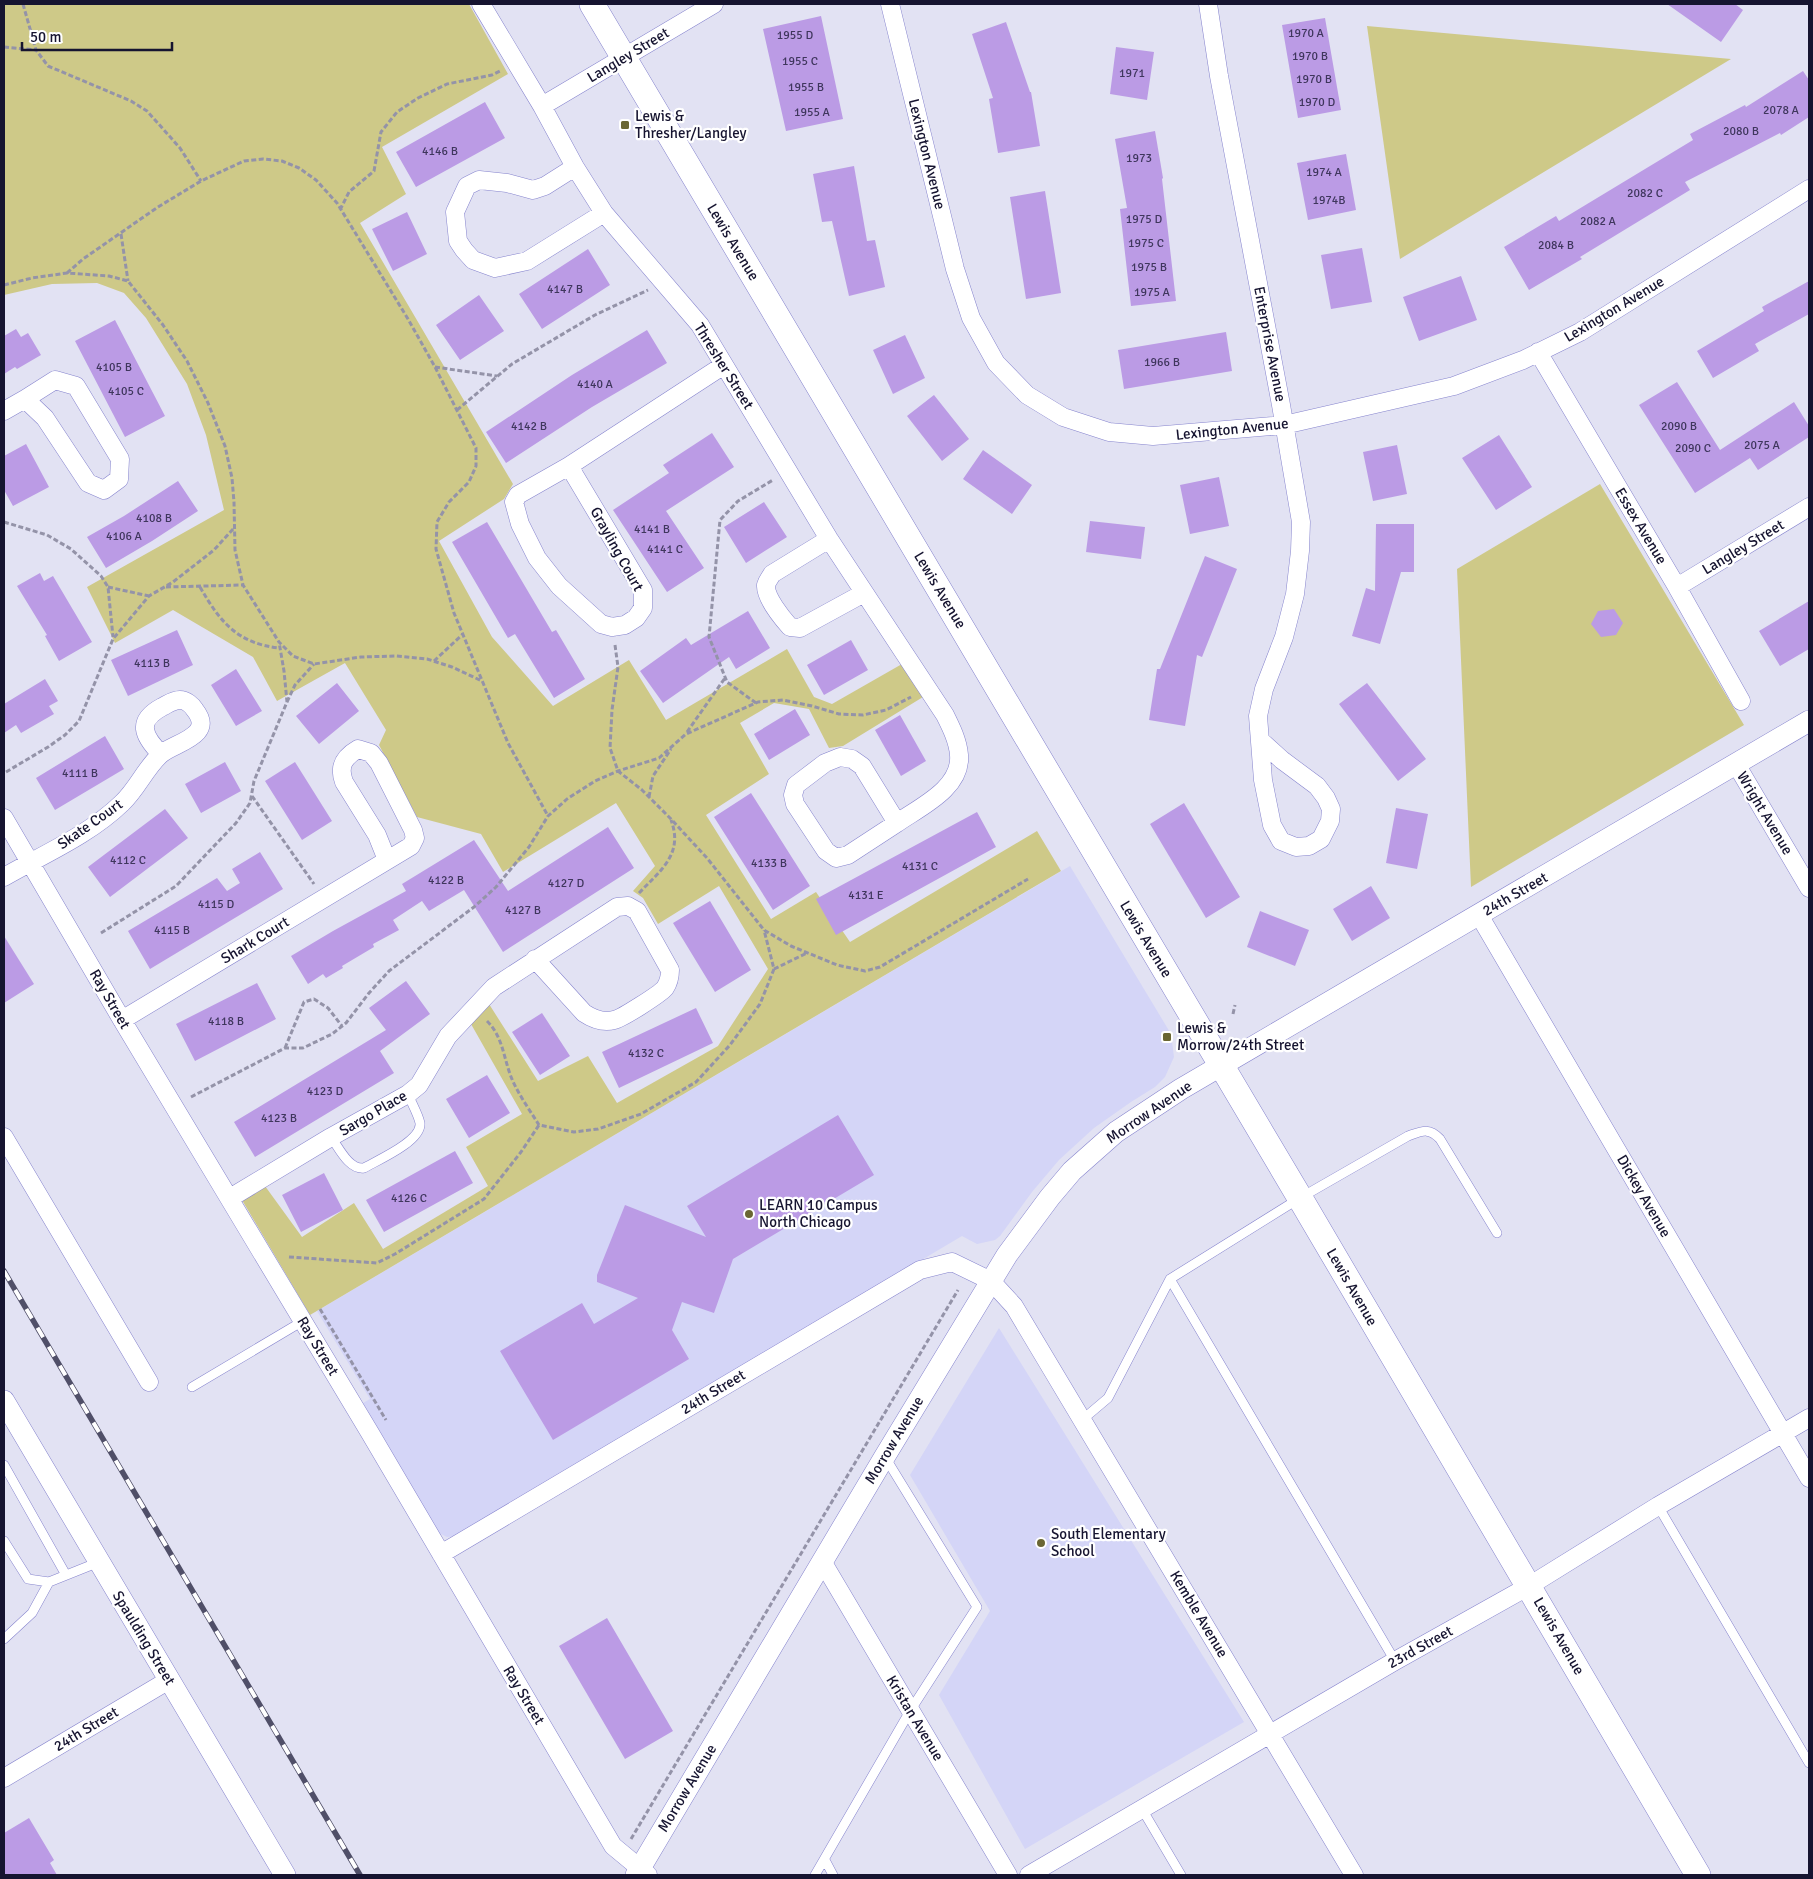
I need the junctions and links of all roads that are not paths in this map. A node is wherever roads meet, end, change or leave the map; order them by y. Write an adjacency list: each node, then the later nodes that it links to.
1 (481, 4): 7 (street, Thresher Street)
2 (592, 4): 6 (main road, Lewis Avenue)
3 (714, 4): 6 (street, Langley Street)
4 (890, 4): 15 (street, Lexington Avenue)
5 (1208, 4): 15 (street, Enterprise Avenue)
6 (624, 58): 7 (street, Langley Street); 35 (main road, Lewis Avenue)
7 (542, 106): 8 (street, Thresher Street)
8 (575, 167): 10 (street, Thresher Street); 10 (street)
9 (1809, 189): 11 (street, Lexington Avenue)
10 (604, 212): 12 (street, Thresher Street)
11 (1538, 352): 15 (street, Lexington Avenue); 19 (street, Essex Avenue)
12 (724, 365): 16 (street); 18 (street, Thresher Street)
13 (25, 399): 13 (street); 14 (street)
14 (4, 410)
15 (1284, 425): 23 (street, Enterprise Avenue)
16 (569, 466): 16 (street, Grayling Court)
17 (1809, 507): 19 (street, Langley Street)
18 (830, 539): 20 (street, Thresher Street); 20 (street)
19 (1677, 587): 21 (street, Essex Avenue)
20 (864, 592): 27 (street, Thresher Street)
21 (1741, 701)
22 (1809, 722): 25 (street, 24th Street)
23 (1261, 741): 23 (street, Enterprise Avenue)
24 (161, 754): 29 (street, Skate Court)
25 (1736, 764): 31 (street, Wright Avenue); 32 (street, 24th Street)
26 (4, 818): 29 (street, Ray Street)
27 (897, 823): 27 (street)
28 (387, 860): 28 (street, Shark Court); 34 (street, Shark Court)
29 (30, 862): 30 (street, Skate Court); 34 (street, Ray Street)
30 (4, 877)
31 (1809, 888)
32 (1479, 914): 35 (street, 24th Street); 50 (street, Dickey Avenue)
33 (534, 959): 33 (street, Sargo Place); 36 (street, Sargo Place)
34 (122, 1020): 39 (street, Ray Street)
35 (1221, 1066): 40 (main road, Lewis Avenue); 43 (street, Morrow Avenue)
36 (408, 1094): 38 (street, Sargo Place); 38 (lane)
37 (4, 1137): 45 (street)
38 (331, 1137): 39 (street, Sargo Place)
39 (230, 1198): 44 (street, Ray Street)
40 (1300, 1198): 41 (lane); 42 (lane); 61 (main road, Lewis Avenue)
41 (1497, 1233)
42 (1170, 1279): 49 (lane); 63 (lane)
43 (991, 1281): 49 (street, Kemble Avenue); 51 (street, Morrow Avenue); 56 (street, 24th Street)
44 (303, 1321): 46 (lane); 56 (street, Ray Street)
45 (148, 1382)
46 (192, 1387)
47 (4, 1401): 58 (street, Spaulding Street)
48 (1809, 1418): 50 (street, 23rd Street)
49 (1082, 1420): 66 (street, Kemble Avenue)
50 (1783, 1433): 53 (street, Dickey Avenue); 54 (street, 23rd Street)
51 (884, 1456): 57 (street, Morrow Avenue); 65 (lane)
52 (4, 1465): 59 (lane)
53 (1809, 1478)
54 (1658, 1506): 61 (street, 23rd Street); 67 (lane)
55 (4, 1540): 60 (lane)
56 (441, 1554): 71 (street, Ray Street)
57 (822, 1561): 65 (street, Kristan Avenue); 71 (street, Morrow Avenue)
58 (99, 1562): 59 (lane); 64 (street, Spaulding Street)
59 (66, 1575): 60 (lane)
60 (49, 1582): 62 (lane)
61 (1529, 1586): 63 (street, 23rd Street); 79 (main road, Lewis Avenue)
62 (4, 1639)
63 (1395, 1661): 66 (street, 23rd Street)
64 (169, 1680): 68 (street, 24th Street); 72 (street, Spaulding Street)
65 (910, 1711): 70 (lane); 75 (street, Kristan Avenue)
66 (1271, 1734): 69 (street, 23rd Street); 78 (street, Kemble Avenue)
67 (1809, 1764)
68 (4, 1778)
69 (1142, 1809): 76 (street, 23rd Street); 77 (lane)
70 (825, 1860): 73 (lane); 74 (lane)
71 (641, 1873)
72 (285, 1875)
73 (815, 1875)
74 (833, 1875)
75 (1008, 1875)
76 (1029, 1875)
77 (1181, 1875)
78 (1354, 1875)
79 (1698, 1875)

